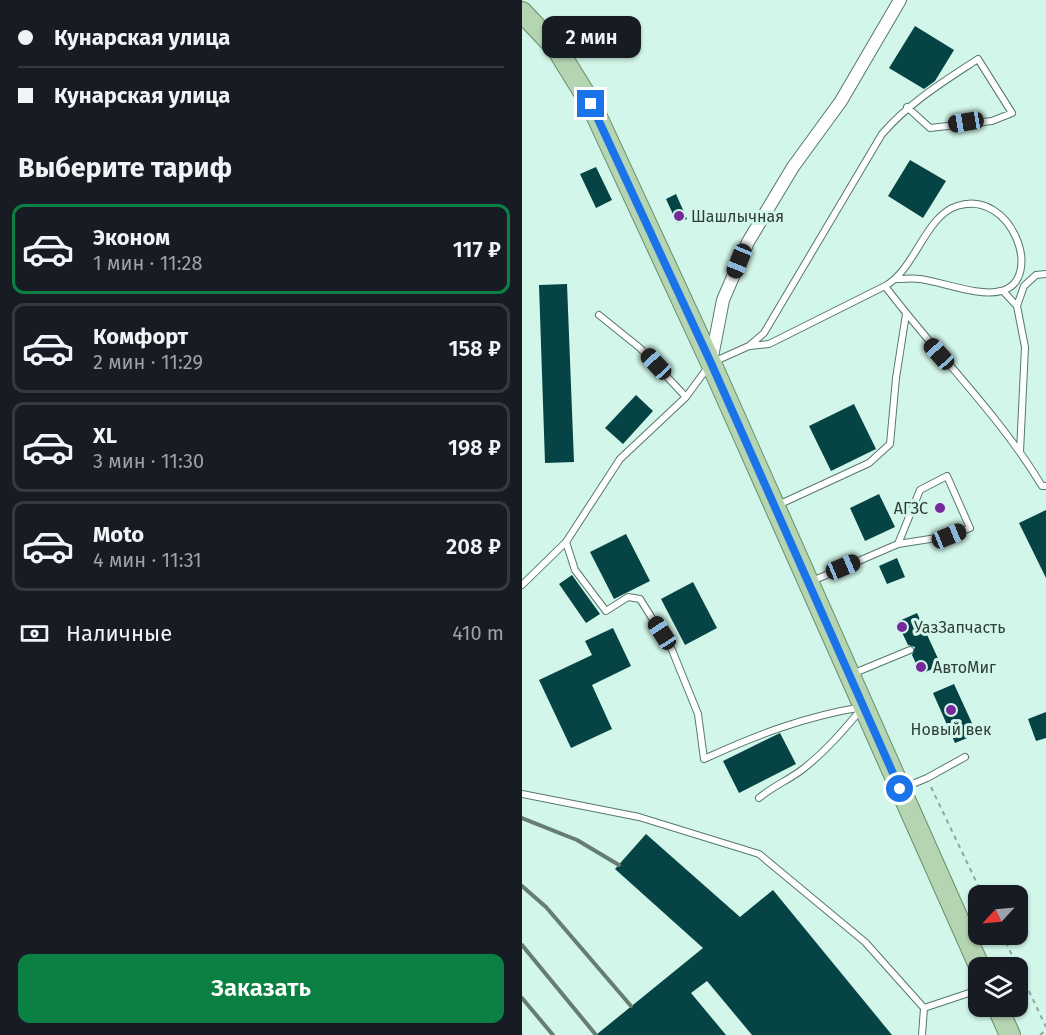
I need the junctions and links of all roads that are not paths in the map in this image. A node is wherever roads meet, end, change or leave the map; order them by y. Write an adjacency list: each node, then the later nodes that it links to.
1 (900, 0): 14 (street)
2 (522, 12): 14 (main road)
3 (907, 107): 3 (lane); 13 (lane)
4 (1046, 274): 8 (lane)
5 (897, 279): 6 (lane); 7 (lane); 9 (lane)
6 (1014, 284): 8 (lane); 9 (lane)
7 (885, 286): 11 (lane); 13 (lane)
8 (1024, 286): 10 (lane)
9 (1002, 291): 10 (lane)
10 (1017, 306): 16 (lane)
11 (906, 314): 16 (lane); 18 (lane)
12 (598, 315): 15 (lane)
13 (750, 346): 14 (lane)
14 (711, 363): 15 (lane); 18 (main road)
15 (686, 397): 19 (lane)
16 (1020, 453): 17 (lane)
17 (1046, 486)
18 (775, 507): 21 (main road)
19 (566, 542): 22 (lane); 25 (lane)
20 (898, 544): 20 (lane); 21 (lane)
21 (807, 583): 24 (main road)
22 (522, 585)
23 (910, 650): 24 (lane)
24 (849, 676): 25 (main road)
25 (862, 707): 27 (main road); 29 (lane)
26 (965, 757): 27 (lane)
27 (900, 789): 30 (main road)
28 (522, 794): 32 (lane)
29 (759, 798)
30 (975, 957)
31 (968, 993): 32 (lane)
32 (924, 1008): 34 (lane)
33 (1002, 1017): 35 (main road)
34 (922, 1035)
35 (1010, 1035)

